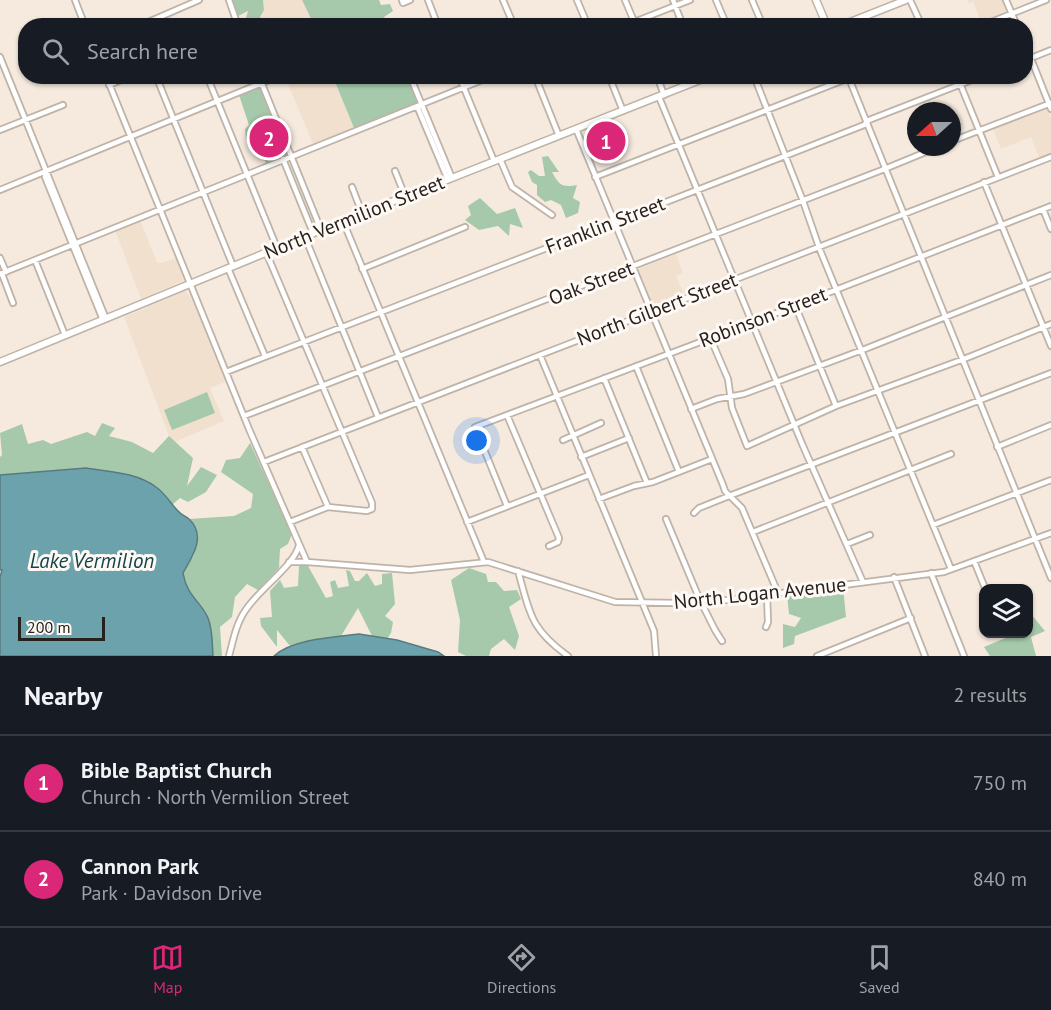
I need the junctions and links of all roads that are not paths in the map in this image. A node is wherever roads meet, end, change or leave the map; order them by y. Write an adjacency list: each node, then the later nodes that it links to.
1 (83, 0): 18 (street)
2 (199, 0): 22 (street)
3 (229, 0): 23 (street)
4 (402, 0): 5 (street)
5 (410, 0)
6 (428, 0): 24 (street)
7 (503, 0): 25 (street)
8 (577, 0): 26 (street)
9 (625, 0): 27 (street)
10 (690, 0): 19 (street)
11 (716, 0): 30 (street)
12 (752, 0): 31 (street)
13 (816, 0): 32 (main road)
14 (906, 0): 33 (main road)
15 (910, 0): 34 (street)
16 (1006, 0): 20 (street)
17 (1046, 0): 20 (street)
18 (75, 1): 21 (street)
19 (674, 3): 28 (street); 29 (street)
20 (1012, 14): 35 (street); 36 (street)
21 (82, 18)
22 (157, 18)
23 (235, 18)
24 (435, 18)
25 (511, 18)
26 (585, 18)
27 (632, 18)
28 (646, 18)
29 (680, 18)
30 (724, 18)
31 (760, 18)
32 (824, 18)
33 (860, 18)
34 (918, 18)
35 (1002, 18)
36 (1014, 18)
37 (1051, 50): 39 (street)
38 (0, 57): 65 (street)
39 (1033, 57)
40 (1033, 69): 61 (street)
41 (159, 84): 64 (street)
42 (210, 84): 58 (street)
43 (262, 84): 58 (street); 74 (street)
44 (412, 84): 60 (street)
45 (462, 84): 56 (street)
46 (473, 84): 56 (street)
47 (538, 84): 71 (street)
48 (612, 84): 62 (street)
49 (659, 84): 57 (street)
50 (690, 84): 57 (main road, North Vermilion Street)
51 (757, 84): 63 (street)
52 (832, 84): 63 (street)
53 (852, 84): 66 (street)
54 (109, 85): 70 (street)
55 (961, 85): 66 (street, Franklin Street); 69 (street)
56 (464, 88): 60 (street); 79 (street)
57 (662, 96): 62 (main road, North Vermilion Street); 73 (street)
58 (217, 101): 64 (street); 83 (street)
59 (63, 105): 65 (street)
60 (419, 105): 74 (street); 86 (street)
61 (1050, 105): 69 (street)
62 (623, 111): 67 (main road, North Vermilion Street)
63 (767, 111): 73 (street); 75 (street)
64 (174, 119): 70 (street); 91 (street)
65 (25, 120): 68 (street); 81 (street)
66 (866, 123): 75 (street, Franklin Street); 80 (street)
67 (576, 129): 71 (main road, North Vermilion Street); 84 (street)
68 (0, 130)
69 (979, 131): 72 (street); 85 (street)
70 (130, 136): 81 (street); 95 (street)
71 (560, 136): 79 (main road, North Vermilion Street)
72 (961, 138)
73 (679, 145): 84 (street); 90 (street)
74 (291, 156): 78 (street); 105 (street)
75 (785, 156): 90 (street, Franklin Street); 93 (street)
76 (916, 156): 80 (street, Oak Street)
77 (1051, 157): 85 (street, North Gilbert Street)
78 (284, 159): 83 (street); 106 (street)
79 (497, 160): 86 (main road, North Vermilion Street); 99 (street)
80 (885, 169): 93 (street, Oak Street); 98 (street)
81 (46, 171): 89 (street); 109 (street)
82 (395, 171): 92 (street)
83 (247, 174): 91 (street); 111 (street)
84 (595, 177): 101 (street)
85 (998, 177): 87 (street, North Gilbert Street)
86 (450, 179): 92 (main road, North Vermilion Street)
87 (984, 182): 98 (street, North Gilbert Street); 102 (street)
88 (352, 187): 97 (street)
89 (0, 190)
90 (698, 190): 101 (street, Franklin Street); 107 (street)
91 (203, 192): 95 (street); 116 (street)
92 (405, 196): 97 (main road, North Vermilion Street)
93 (803, 201): 107 (street, Oak Street); 110 (street)
94 (1051, 206): 96 (street, Robinson Street)
95 (160, 209): 109 (street); 122 (street)
96 (1043, 209): 102 (street, Robinson Street); 104 (street)
97 (362, 213): 100 (main road, North Vermilion Street)
98 (903, 214): 110 (street, North Gilbert Street); 114 (street)
99 (552, 215)
100 (343, 221): 105 (main road, North Vermilion Street); 118 (street)
101 (614, 222): 117 (street); 128 (street, Franklin Street)
102 (1002, 225): 114 (street, Robinson Street); 123 (street)
103 (465, 227): 118 (street)
104 (1051, 229)
105 (321, 230): 106 (main road, North Vermilion Street)
106 (314, 233): 108 (main road, North Vermilion Street)
107 (716, 234): 117 (street, Oak Street); 121 (street)
108 (305, 237): 111 (main road, North Vermilion Street); 133 (street)
109 (74, 244): 115 (street); 130 (street)
110 (819, 247): 121 (street, North Gilbert Street); 124 (street)
111 (277, 248): 112 (main road, North Vermilion Street)
112 (266, 252): 116 (main road, North Vermilion Street); 137 (street)
113 (0, 258): 119 (street)
114 (920, 258): 124 (street, Robinson Street); 129 (street)
115 (34, 260): 119 (street); 135 (street)
116 (231, 267): 122 (main road, North Vermilion Street); 142 (street)
117 (633, 267): 127 (street); 143 (street, Oak Street)
118 (362, 269): 128 (street)
119 (2, 273): 125 (street)
120 (1051, 275): 123 (street)
121 (735, 279): 127 (street, North Gilbert Street); 131 (street)
122 (190, 284): 130 (main road, North Vermilion Street); 148 (street)
123 (1026, 285): 129 (street); 134 (street)
124 (836, 290): 126 (street, Robinson Street); 139 (street)
125 (13, 303)
126 (795, 305): 131 (street, Robinson Street); 146 (street)
127 (651, 311): 140 (street); 141 (street, North Gilbert Street)
128 (380, 312): 133 (street, Franklin Street); 143 (street)
129 (944, 317): 139 (street); 144 (street)
130 (104, 319): 135 (main road, North Vermilion Street)
131 (752, 321): 136 (street, Robinson Street); 152 (street)
132 (1051, 324): 134 (street)
133 (341, 326): 137 (street, Franklin Street); 149 (street)
134 (1043, 327): 138 (street); 144 (street)
135 (65, 335): 145 (main road, North Vermilion Street)
136 (710, 337): 140 (street, Robinson Street); 156 (street)
137 (304, 341): 142 (street, Franklin Street); 153 (street)
138 (1051, 346)
139 (861, 350): 146 (street); 154 (street)
140 (668, 353): 147 (street, Robinson Street); 160 (street)
141 (540, 355): 155 (street); 157 (street, North Gilbert Street)
142 (265, 356): 148 (street, Franklin Street)
143 (399, 358): 149 (street, Oak Street); 157 (street)
144 (962, 360): 154 (street); 158 (street)
145 (0, 362)
146 (820, 365): 152 (street); 159 (street)
147 (636, 366): 151 (street, Robinson Street); 180 (street)
148 (226, 372): 162 (street)
149 (360, 372): 153 (street, Oak Street); 163 (street)
150 (1051, 373): 158 (street)
151 (604, 378): 155 (street, Robinson Street); 170 (street)
152 (777, 381): 156 (street); 165 (street)
153 (322, 387): 162 (street, Oak Street); 167 (street)
154 (878, 391): 159 (street); 168 (street)
155 (556, 396): 161 (street, Robinson Street); 169 (street)
156 (731, 396): 160 (street); 165 (street)
157 (417, 402): 163 (street, North Gilbert Street); 194 (street)
158 (978, 402): 168 (street); 173 (street)
159 (836, 406): 165 (street)
160 (691, 409): 176 (street)
161 (507, 415): 184 (street); 189 (street, Robinson Street)
162 (244, 416): 177 (street)
163 (378, 417): 167 (street, North Gilbert Street)
164 (601, 423): 169 (street)
165 (794, 424): 178 (street)
166 (1051, 425): 173 (street)
167 (341, 432): 172 (street, North Gilbert Street); 190 (street)
168 (895, 432): 178 (street); 179 (street)
169 (572, 436): 171 (street); 175 (street)
170 (629, 438): 175 (street); 183 (street)
171 (563, 440)
172 (302, 447): 177 (street, North Gilbert Street); 190 (street)
173 (997, 447): 185 (street)
174 (951, 454): 179 (street)
175 (581, 457): 181 (street)
176 (712, 459): 180 (street); 186 (street)
177 (264, 462): 193 (street)
178 (813, 465): 186 (street); 188 (street)
179 (910, 470): 188 (street); 195 (street)
180 (679, 472): 183 (street)
181 (589, 475): 184 (street); 187 (street)
182 (1051, 480): 185 (street)
183 (647, 483): 187 (street)
184 (540, 493): 189 (street); 202 (street)
185 (1016, 493): 195 (street); 199 (street)
186 (729, 496): 191 (street); 196 (street)
187 (599, 499): 217 (street)
188 (829, 503): 196 (street); 200 (street)
189 (507, 506): 194 (street)
190 (328, 507): 193 (street)
191 (694, 513)
192 (666, 519): 216 (street)
193 (290, 522): 201 (street)
194 (467, 522): 206 (street)
195 (933, 525): 207 (street)
196 (753, 532): 214 (street)
197 (1051, 533): 199 (street, North Logan Avenue)
198 (870, 535): 200 (street)
199 (1035, 539): 203 (street, North Logan Avenue); 211 (street)
200 (847, 544): 212 (street)
201 (299, 545): 204 (street); 205 (street)
202 (549, 546)
203 (974, 561): 207 (street, North Logan Avenue); 213 (street)
204 (289, 562): 205 (street, North Logan Avenue); 221 (street)
205 (307, 562): 206 (street, North Logan Avenue)
206 (484, 562): 208 (street, North Logan Avenue)
207 (951, 570): 209 (street, North Logan Avenue)
208 (518, 571): 217 (street, North Logan Avenue); 222 (street)
209 (931, 573): 210 (street, North Logan Avenue); 226 (street)
210 (894, 577): 212 (street, North Logan Avenue); 218 (street)
211 (1051, 578)
212 (863, 582): 214 (street, North Logan Avenue)
213 (983, 584)
214 (778, 593): 215 (street, North Logan Avenue)
215 (767, 595): 216 (street, North Logan Avenue); 219 (street)
216 (702, 602): 217 (street, North Logan Avenue); 220 (street)
217 (643, 603): 223 (street)
218 (911, 618): 224 (street); 225 (street)
219 (766, 627)
220 (722, 641)
221 (229, 656)
222 (568, 656)
223 (656, 656)
224 (817, 656)
225 (925, 656)
226 (964, 656)

